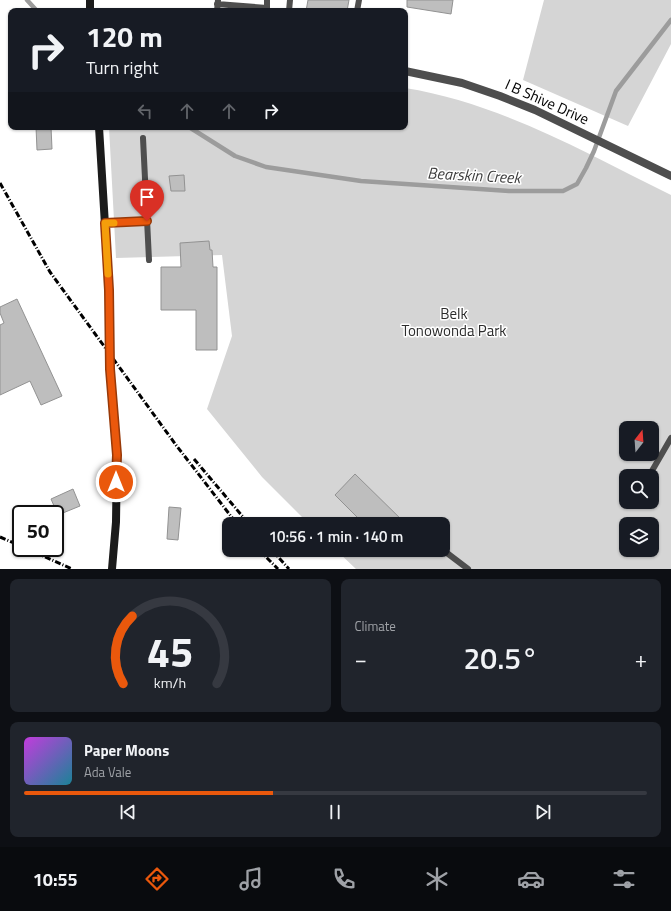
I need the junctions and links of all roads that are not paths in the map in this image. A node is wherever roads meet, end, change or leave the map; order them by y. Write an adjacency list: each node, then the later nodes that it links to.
1 (217, 5): 2 (lane)
2 (247, 8)
3 (408, 72): 6 (street, I B Shive Drive)
4 (99, 130): 8 (main road)
5 (143, 138): 7 (lane)
6 (667, 174)
7 (147, 221): 8 (lane); 9 (lane)
8 (105, 223): 13 (main road)
9 (149, 260)
10 (671, 438): 11 (lane)
11 (653, 469)
12 (450, 555): 14 (lane)
13 (112, 569)
14 (468, 569)

